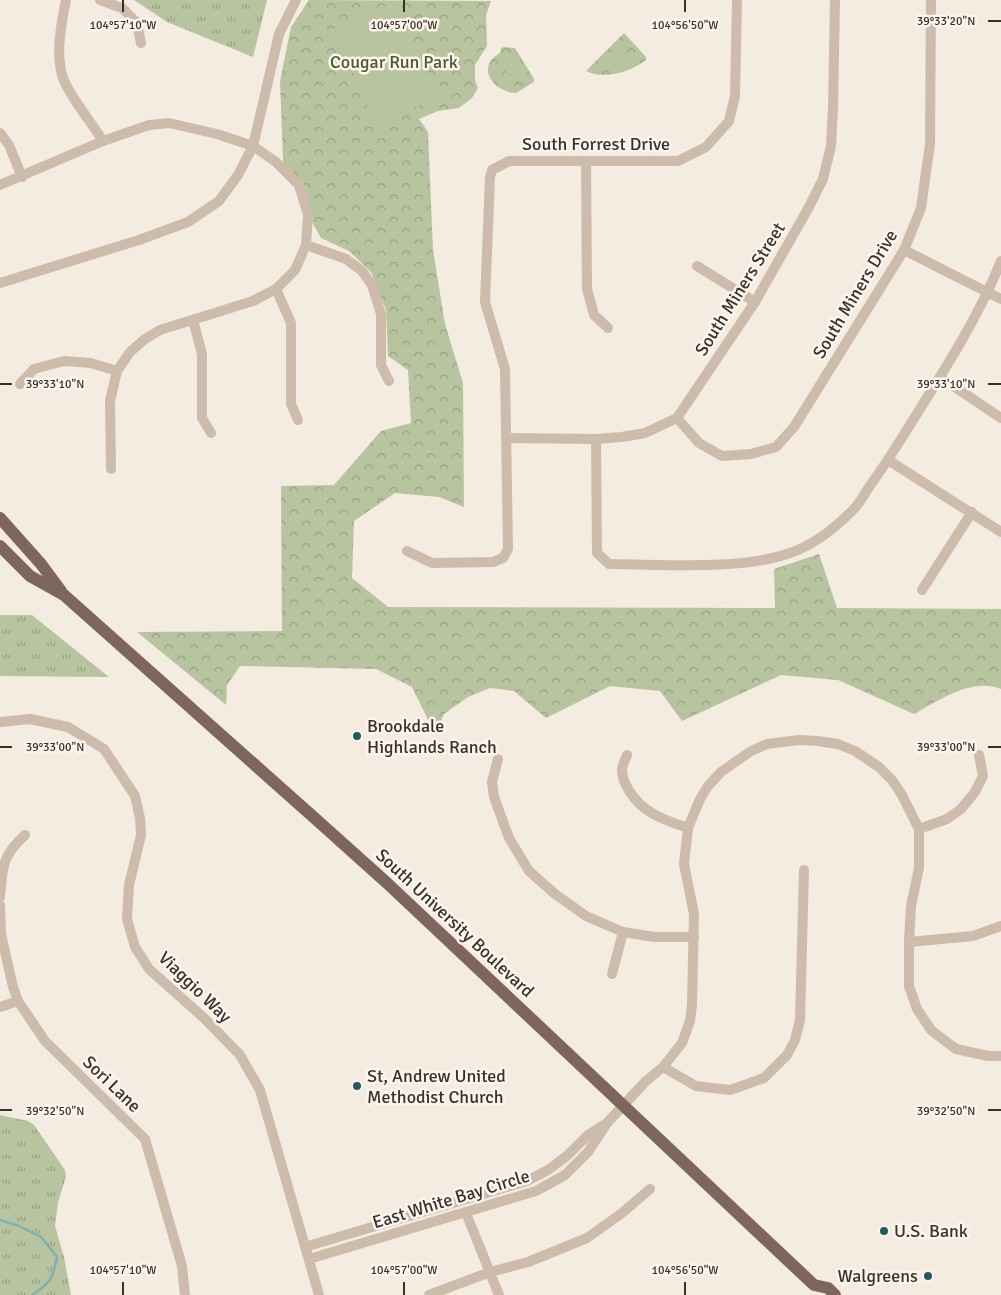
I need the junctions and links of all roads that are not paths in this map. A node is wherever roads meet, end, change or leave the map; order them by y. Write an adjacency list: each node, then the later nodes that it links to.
1 (66, 0): 9 (street)
2 (100, 0): 7 (street)
3 (296, 0): 10 (street)
4 (737, 0): 11 (street, South Forrest Drive)
5 (835, 0): 22 (street, South Miners Street)
6 (930, 0): 15 (street, South Miners Drive)
7 (141, 44)
8 (0, 133): 12 (street)
9 (103, 141): 10 (street); 12 (street)
10 (253, 146): 14 (street); 18 (street)
11 (586, 162): 24 (street); 33 (street, South Forrest Drive)
12 (22, 177): 13 (street)
13 (0, 185)
14 (306, 246): 19 (street); 27 (street)
15 (904, 250): 20 (street); 29 (street, South Miners Drive)
16 (1001, 261): 20 (street)
17 (697, 266): 22 (street)
18 (0, 283)
19 (276, 289): 23 (street); 31 (street)
20 (988, 293): 21 (street); 26 (street)
21 (1001, 299)
22 (755, 302): 29 (street, South Miners Street)
23 (193, 320): 25 (street); 32 (street)
24 (608, 328)
25 (117, 371): 28 (street); 36 (street)
26 (940, 377): 30 (street); 35 (street)
27 (389, 381)
28 (20, 384)
29 (677, 418): 34 (street)
30 (1001, 418)
31 (298, 420)
32 (211, 433)
33 (506, 438): 34 (street); 43 (street, South Forrest Drive)
34 (596, 439): 35 (street)
35 (888, 460): 37 (street)
36 (110, 470)
37 (972, 512): 40 (street); 44 (street)
38 (0, 518): 42 (main road, South University Boulevard)
39 (0, 532): 42 (main road)
40 (1001, 532)
41 (0, 546): 45 (main road, South University Boulevard)
42 (24, 546): 45 (main road, South University Boulevard)
43 (407, 552)
44 (922, 590)
45 (64, 595): 65 (main road, South University Boulevard)
46 (0, 722): 69 (street, Viaggio Way)
47 (980, 755): 51 (street)
48 (627, 756): 50 (street)
49 (498, 759): 57 (street)
50 (688, 828): 51 (street); 58 (street)
51 (919, 829): 59 (street)
52 (25, 835): 54 (street)
53 (804, 870): 64 (street)
54 (0, 897)
55 (0, 905): 61 (street, Sori Lane)
56 (1001, 926): 59 (street)
57 (623, 932): 58 (street); 60 (street)
58 (694, 938): 64 (street)
59 (909, 942): 63 (street)
60 (612, 974)
61 (18, 1001): 62 (street); 73 (street, Sori Lane)
62 (0, 1007)
63 (1001, 1056)
64 (663, 1067): 65 (street)
65 (623, 1105): 66 (street); 72 (main road, South University Boulevard)
66 (607, 1123): 68 (street, East White Bay Circle); 69 (street)
67 (650, 1189): 71 (street)
68 (466, 1213): 70 (street, East White Bay Circle); 71 (street)
69 (306, 1247): 70 (street, Viaggio Way)
70 (308, 1259): 74 (street, Viaggio Way)
71 (490, 1272): 75 (street); 76 (street)
72 (815, 1290): 77 (main road, South University Boulevard)
73 (185, 1295)
74 (319, 1295)
75 (429, 1295)
76 (499, 1295)
77 (835, 1295)

